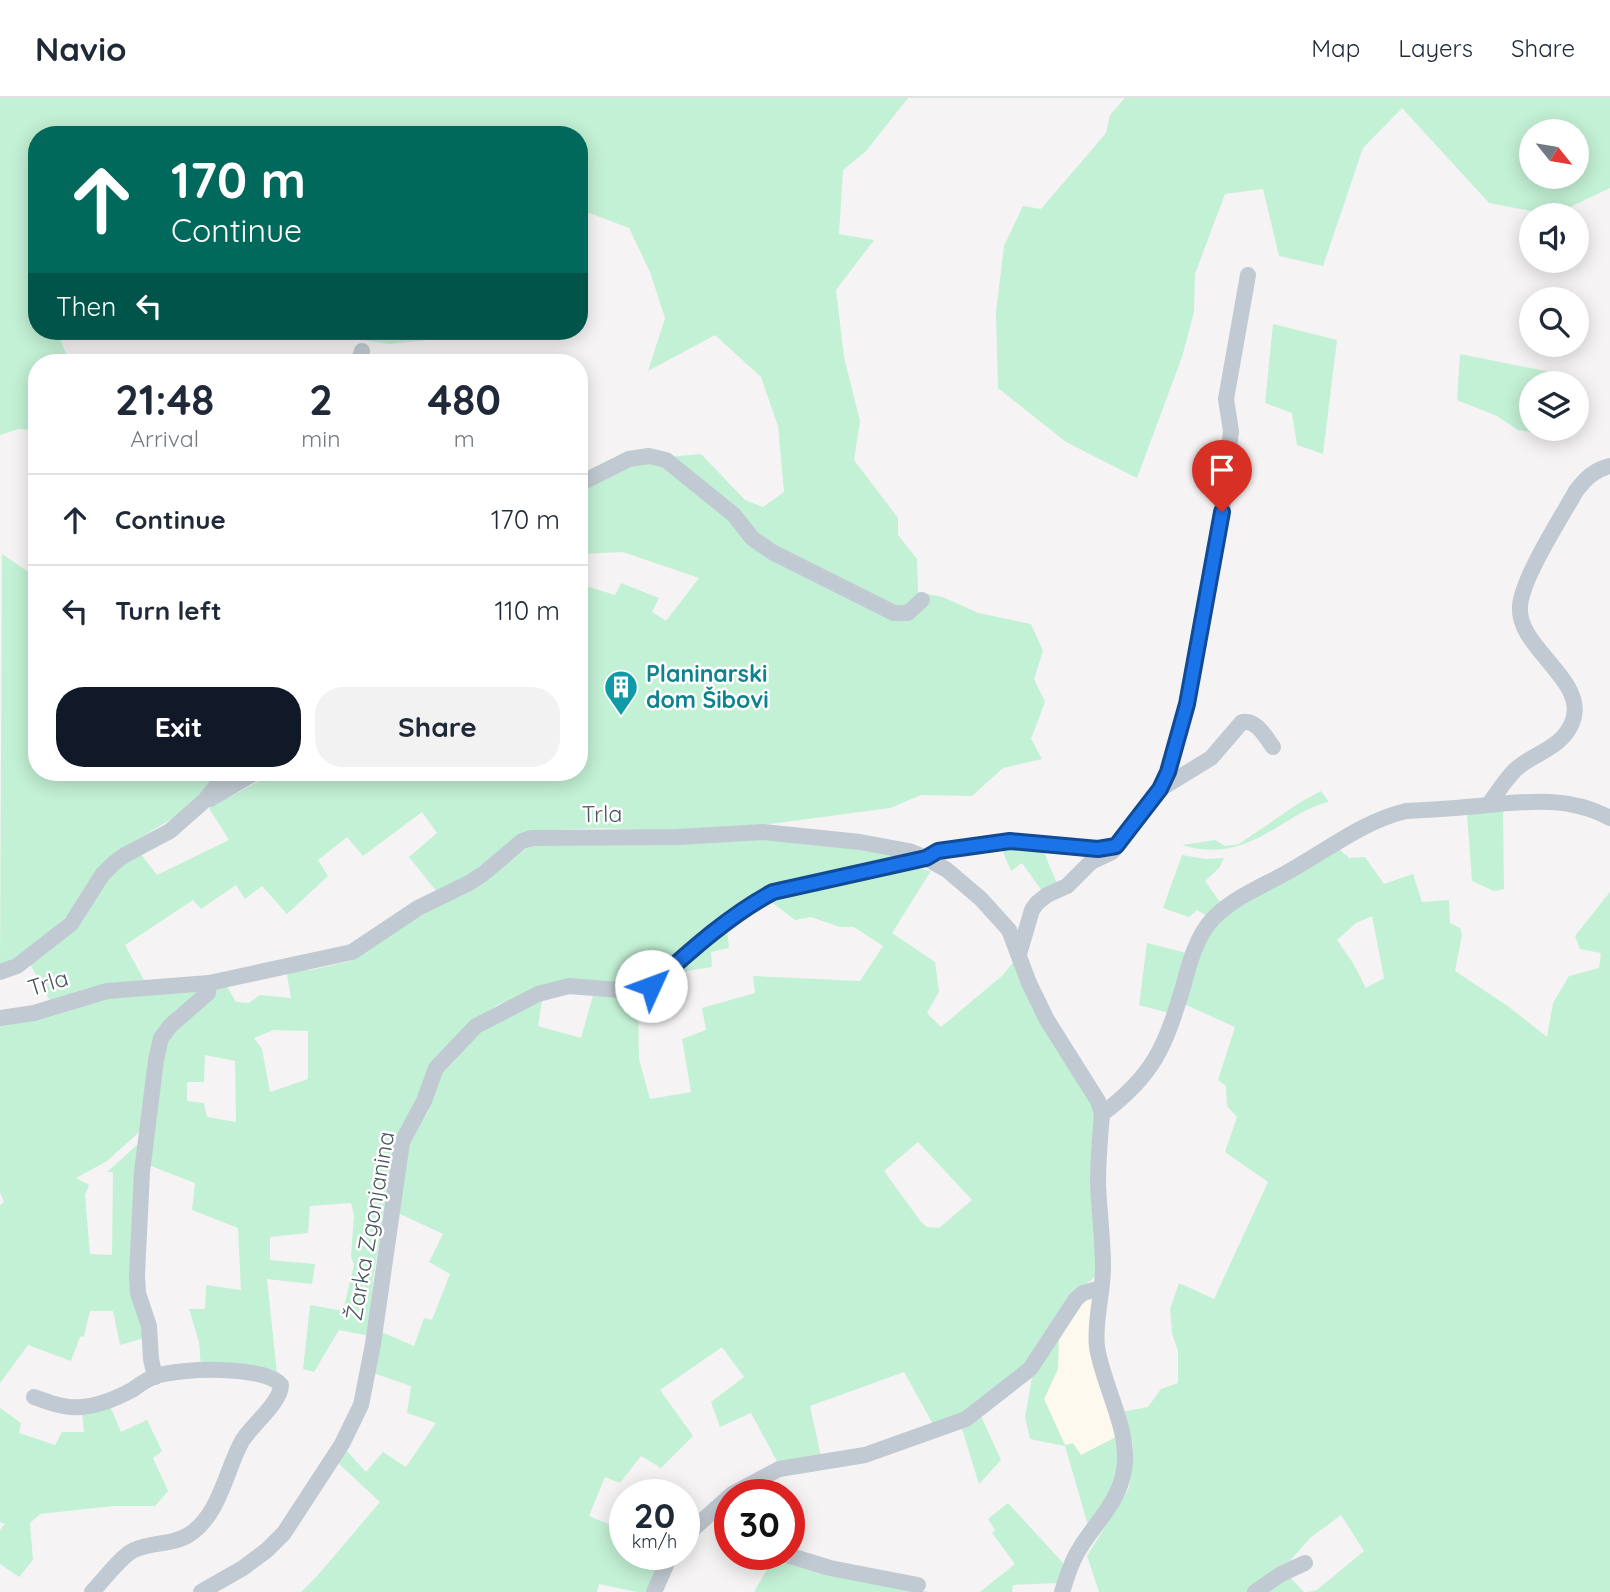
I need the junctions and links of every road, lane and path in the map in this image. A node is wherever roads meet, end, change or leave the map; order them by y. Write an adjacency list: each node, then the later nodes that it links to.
1 (1248, 275): 8 (street)
2 (1610, 466): 10 (street)
3 (588, 480): 4 (street)
4 (922, 600)
5 (1273, 747): 8 (street)
6 (221, 781): 9 (street)
7 (242, 781): 9 (street)
8 (1160, 789): 12 (street)
9 (204, 801): 15 (street)
10 (1489, 804): 11 (street); 18 (street)
11 (1610, 818)
12 (1116, 846): 13 (street, Žarka Zgonjanina); 14 (street)
13 (926, 858): 14 (street, Trla); 16 (street, Trla); 30 (street, Žarka Zgonjanina)
14 (1019, 954): 18 (street, Trla)
15 (0, 972)
16 (209, 983): 17 (street, Trla); 20 (street)
17 (0, 1018)
18 (1102, 1114): 19 (street)
19 (1101, 1288): 22 (street); 32 (street)
20 (155, 1377): 21 (street); 29 (street)
21 (34, 1397)
22 (761, 1479)
23 (714, 1511): 24 (street)
24 (700, 1523)
25 (805, 1560): 28 (street)
26 (1305, 1563): 33 (street)
27 (664, 1570): 31 (street)
28 (918, 1585)
29 (93, 1592)
30 (201, 1592)
31 (654, 1592)
32 (1062, 1592)
33 (1255, 1592)

